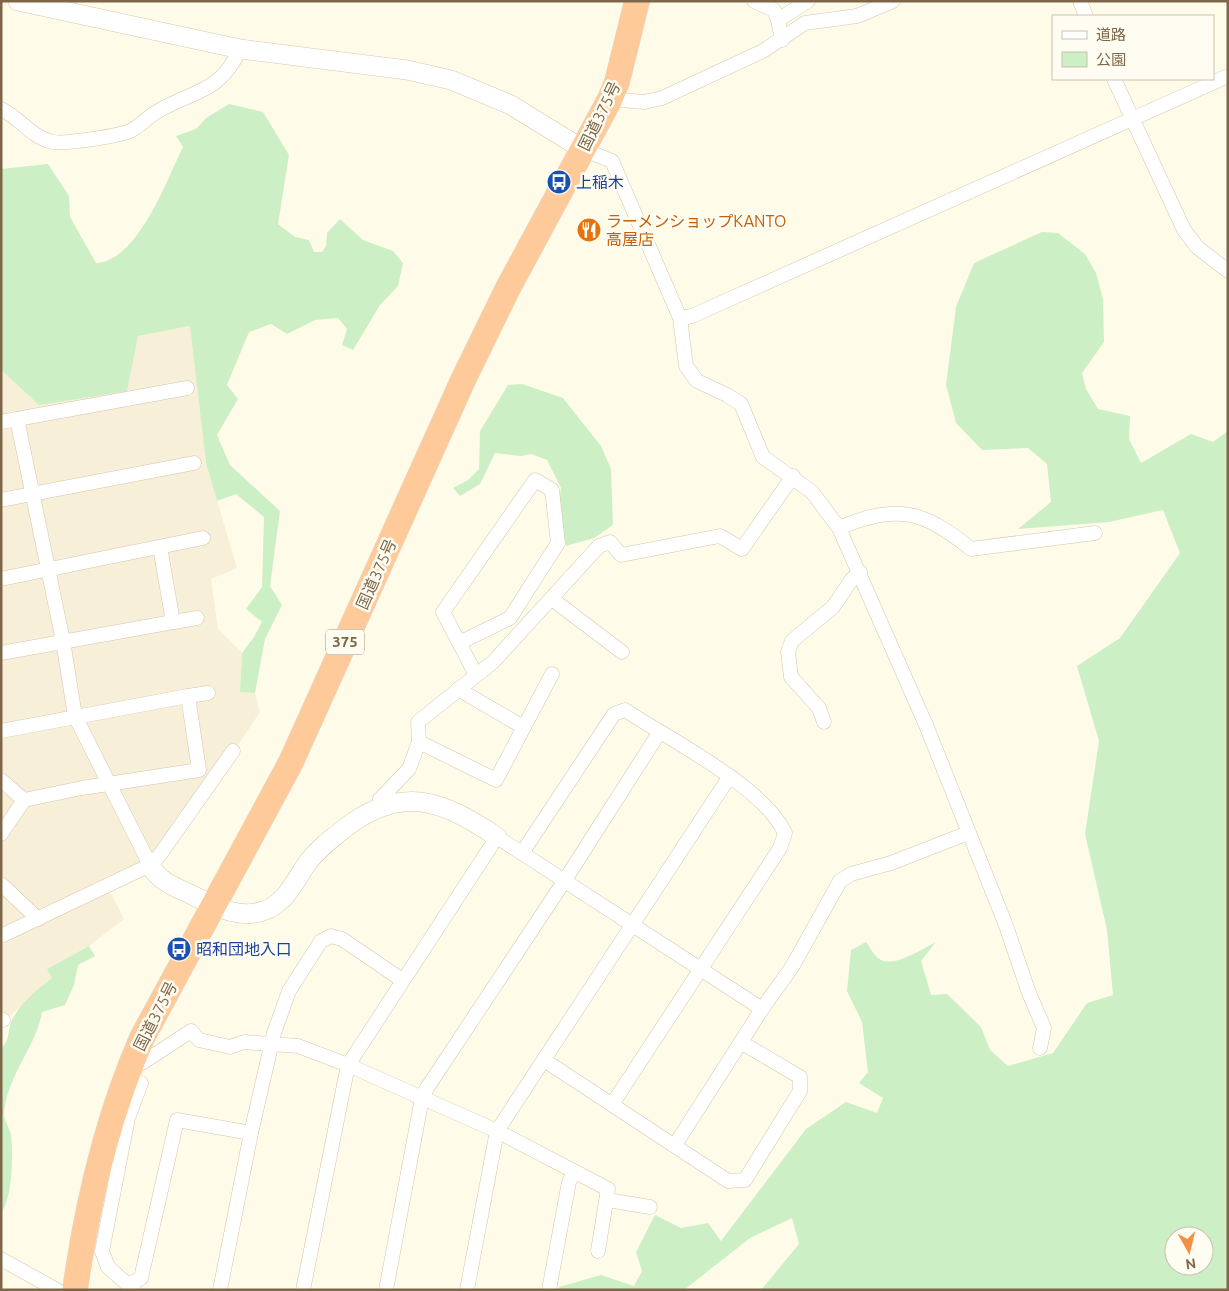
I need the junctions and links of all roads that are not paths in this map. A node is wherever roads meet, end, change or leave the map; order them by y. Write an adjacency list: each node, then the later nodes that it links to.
1 (18, 1): 10 (street)
2 (637, 1): 13 (highway, 国道375号 / 375)
3 (754, 1): 8 (street)
4 (808, 1): 8 (street)
5 (893, 1): 9 (street)
6 (1080, 1): 7 (street)
7 (1086, 15)
8 (778, 20): 9 (street)
9 (782, 40): 13 (street)
10 (240, 49): 14 (street); 16 (street)
11 (1228, 76): 15 (street)
12 (1114, 80): 15 (street)
13 (610, 99): 16 (highway, 国道375号 / 375)
14 (1, 109)
15 (1132, 119): 17 (street); 18 (street)
16 (584, 150): 18 (street); 64 (highway, 国道375号 / 375)
17 (1228, 271)
18 (680, 318): 23 (street)
19 (187, 388): 20 (street)
20 (17, 419): 21 (street); 24 (street)
21 (1, 422)
22 (194, 463): 24 (street)
23 (793, 476): 26 (street); 33 (street)
24 (32, 494): 25 (street); 30 (street)
25 (1, 500)
26 (839, 528): 27 (street); 31 (street)
27 (1096, 533)
28 (203, 538): 29 (street)
29 (160, 547): 30 (street); 35 (street)
30 (46, 570): 32 (street); 36 (street)
31 (860, 572): 46 (street); 57 (street)
32 (1, 579)
33 (552, 599): 38 (street); 41 (street)
34 (198, 618): 35 (street)
35 (174, 622): 36 (street)
36 (63, 641): 39 (street); 45 (street)
37 (459, 643): 37 (street); 41 (street)
38 (622, 652)
39 (1, 653)
40 (552, 674): 47 (street)
41 (476, 675): 42 (street)
42 (458, 690): 47 (street); 50 (street)
43 (208, 693): 44 (street)
44 (188, 696): 45 (street); 54 (street)
45 (75, 716): 48 (street); 54 (street)
46 (824, 722)
47 (524, 727): 50 (street)
48 (1, 731)
49 (660, 733): 52 (street); 60 (street); 62 (street)
50 (419, 742): 56 (street)
51 (232, 751): 61 (street)
52 (730, 776): 66 (street); 68 (street)
53 (1, 780): 55 (street)
54 (109, 786): 55 (street); 61 (street)
55 (24, 800): 58 (street)
56 (383, 806): 59 (street); 64 (street)
57 (968, 833): 70 (street); 73 (street)
58 (1, 834)
59 (497, 837): 60 (street); 69 (street)
60 (522, 853): 62 (street)
61 (150, 865): 64 (street); 65 (street)
62 (565, 880): 66 (street); 77 (street)
63 (1, 884): 65 (street)
64 (214, 906): 76 (highway, 国道375号 / 375)
65 (38, 918): 67 (street)
66 (632, 926): 68 (street); 74 (street)
67 (1, 936)
68 (700, 970): 70 (street); 78 (street)
69 (402, 980): 72 (street); 75 (street)
70 (762, 1009): 71 (street)
71 (742, 1043): 81 (street); 81 (street)
72 (271, 1044): 75 (street); 76 (street); 80 (street)
73 (1040, 1048)
74 (544, 1060): 78 (street); 79 (street)
75 (348, 1065): 77 (street); 91 (street)
76 (128, 1069): 87 (street); 89 (highway, 国道375号 / 375)
77 (422, 1098): 79 (street); 92 (street)
78 (613, 1103): 81 (street)
79 (497, 1131): 82 (street); 93 (street)
80 (251, 1133): 87 (street); 90 (street)
81 (675, 1144)
82 (576, 1172): 83 (street); 94 (street)
83 (607, 1200): 84 (street); 85 (street)
84 (650, 1207)
85 (598, 1251)
86 (1, 1259): 88 (street)
87 (131, 1288)
88 (57, 1290)
89 (75, 1290)
90 (220, 1290)
91 (303, 1290)
92 (386, 1290)
93 (467, 1290)
94 (549, 1290)

